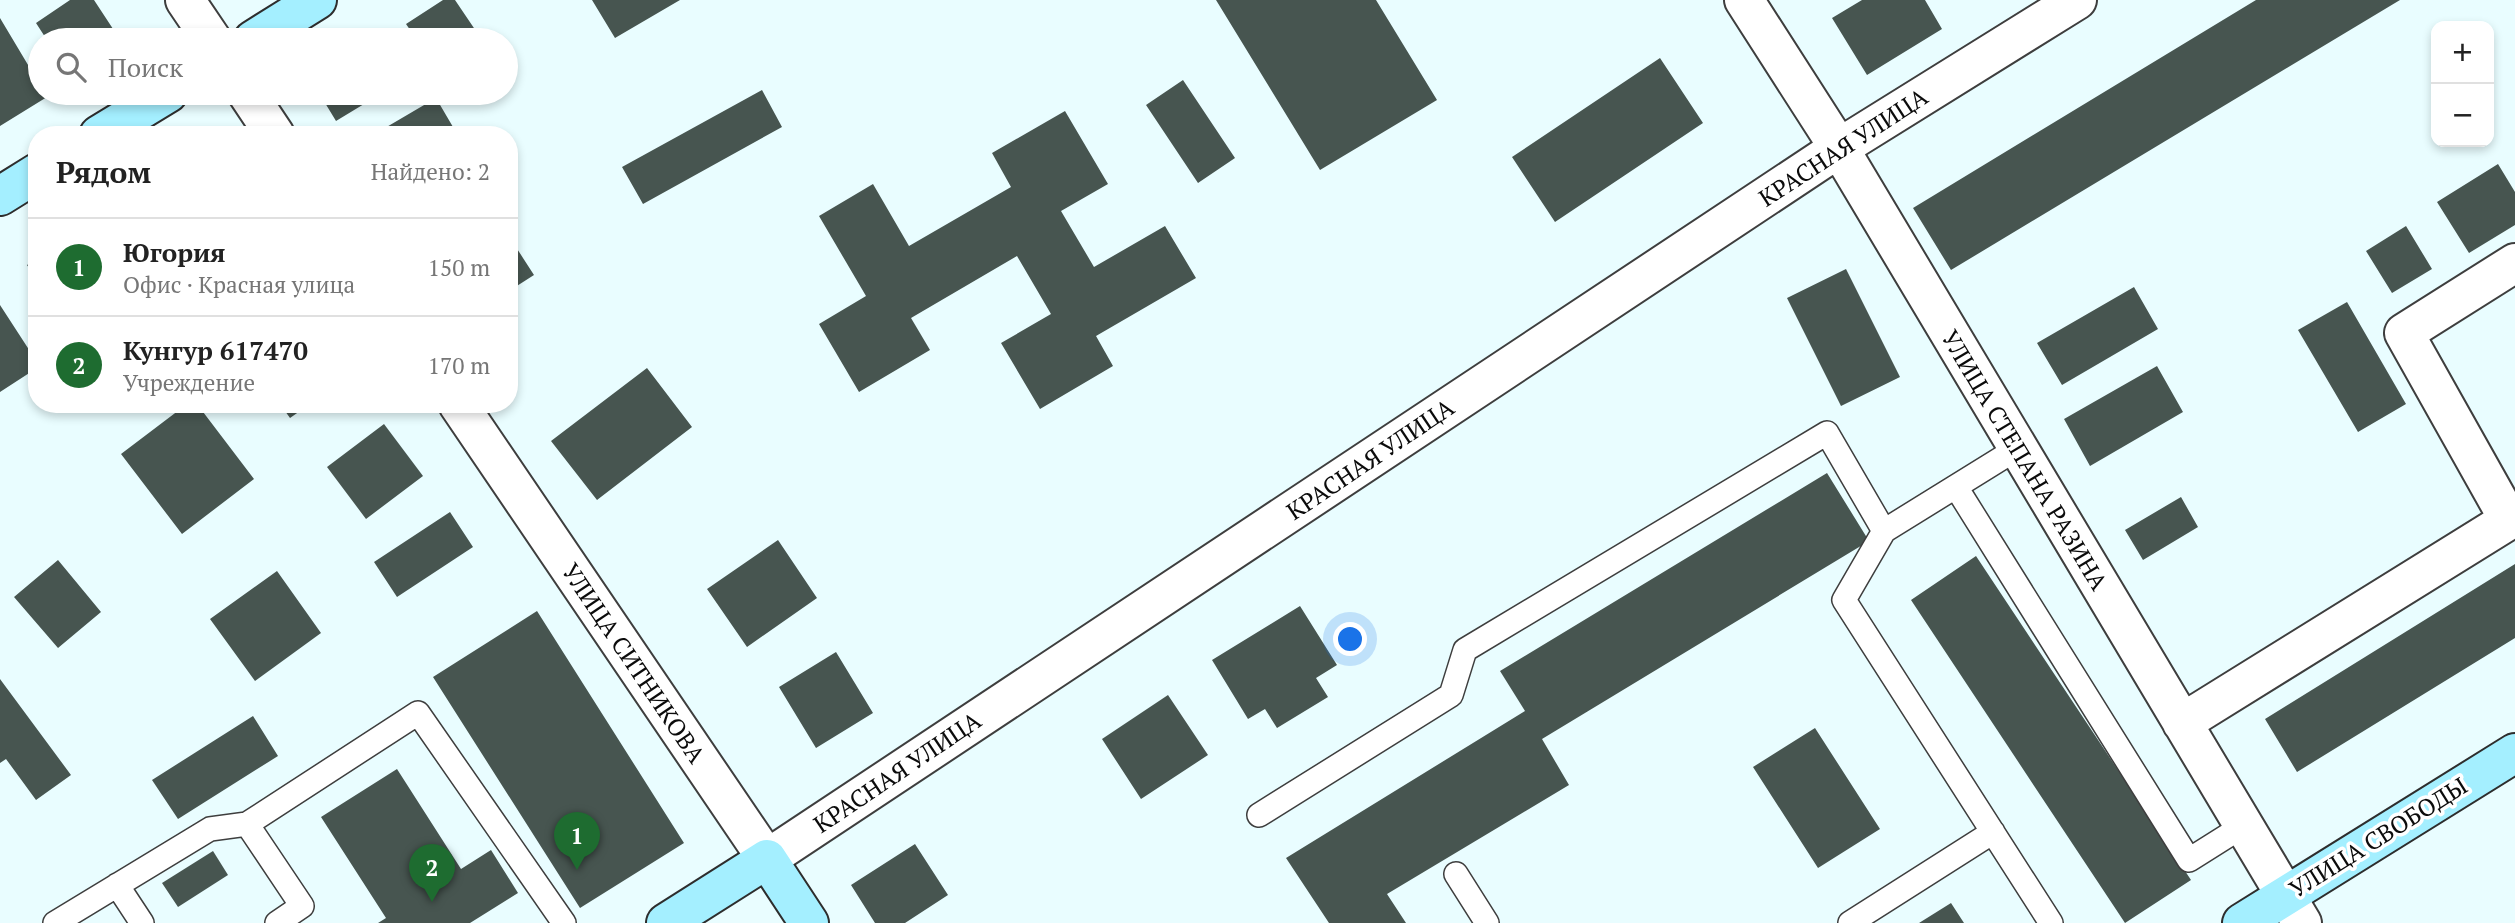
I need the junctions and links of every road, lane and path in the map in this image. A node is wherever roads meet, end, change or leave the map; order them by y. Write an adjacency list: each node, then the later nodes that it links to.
1 (185, 0): 5 (street)
2 (317, 0): 6 (main road)
3 (1744, 0): 11 (street, УЛИЦА СТЕПАНА РАЗИНА)
4 (2077, 0): 11 (street, КРАСНАЯ УЛИЦА)
5 (204, 28)
6 (272, 28)
7 (148, 105): 9 (main road)
8 (255, 105): 10 (street)
9 (114, 126)
10 (269, 126)
11 (1839, 148): 16 (street, УЛИЦА СТЕПАНА РАЗИНА); 26 (street, КРАСНАЯ УЛИЦА)
12 (28, 178): 13 (main road)
13 (0, 195)
14 (2515, 263): 18 (street)
15 (464, 413): 26 (street, УЛИЦА СИТНИКОВА)
16 (2018, 448): 17 (lane); 20 (street, УЛИЦА СТЕПАНА РАЗИНА)
17 (1956, 487): 19 (lane); 24 (lane)
18 (2512, 518): 20 (street)
19 (1884, 531): 22 (lane); 25 (lane)
20 (2182, 723): 24 (street, УЛИЦА СТЕПАНА РАЗИНА)
21 (2515, 752): 29 (main road, УЛИЦА СВОБОДЫ)
22 (1259, 815)
23 (247, 824): 28 (lane); 32 (lane); 33 (lane)
24 (2244, 826): 29 (street, УЛИЦА СТЕПАНА РАЗИНА)
25 (1993, 832): 37 (lane); 38 (lane)
26 (767, 859): 34 (main road, КРАСНАЯ УЛИЦА); 35 (main road, УЛИЦА СИТНИКОВА)
27 (1456, 874): 36 (lane)
28 (117, 885): 30 (lane); 31 (lane)
29 (2293, 909): 39 (main road, УЛИЦА СВОБОДЫ)
30 (55, 923)
31 (142, 923)
32 (277, 923)
33 (565, 923)
34 (666, 923)
35 (809, 923)
36 (1487, 923)
37 (1850, 923)
38 (2051, 923)
39 (2242, 923)

